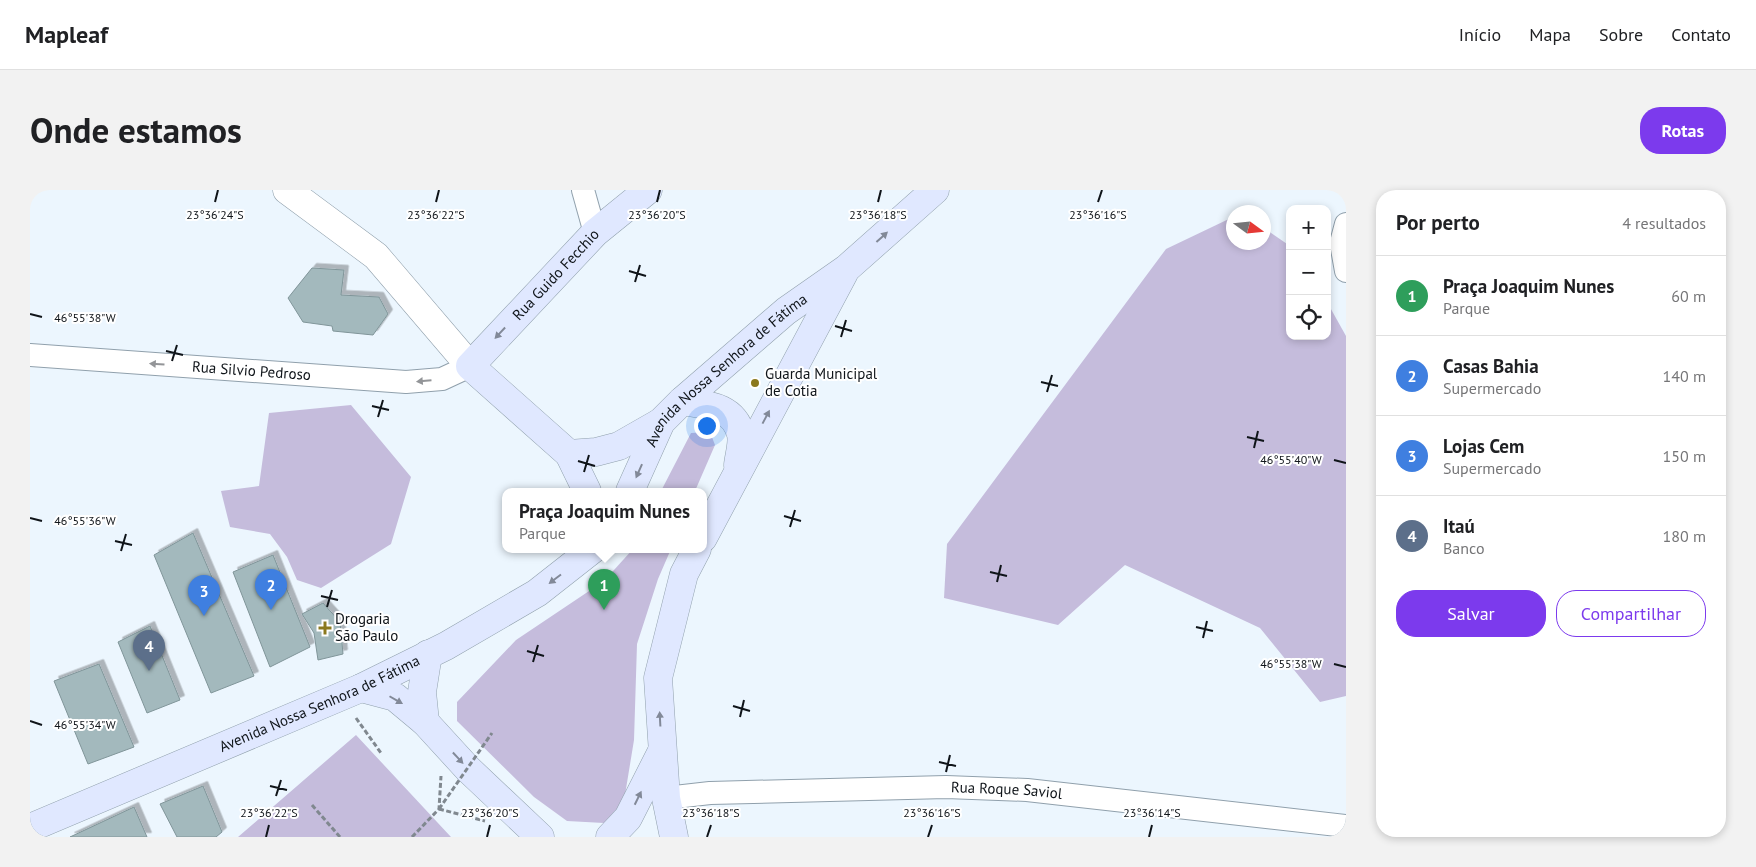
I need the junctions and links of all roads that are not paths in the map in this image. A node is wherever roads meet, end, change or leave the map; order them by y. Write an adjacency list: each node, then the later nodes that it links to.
1 (287, 190): 10 (street)
2 (583, 190): 6 (street)
3 (648, 190): 6 (main road, Rua Guido Fecchio)
4 (935, 190): 7 (main road, one-way to 4)
5 (1346, 224): 8 (street)
6 (595, 233): 10 (main road, Rua Guido Fecchio, one-way to 10)
7 (846, 269): 11 (main road, Avenida Nossa Senhora de Fátima); 14 (main road, one-way to 7)
8 (1346, 271)
9 (30, 355): 10 (street, Rua Silvio Pedroso, one-way to 9)
10 (470, 366): 13 (main road)
11 (682, 401): 12 (main road, Avenida Nossa Senhora de Fátima); 14 (main road)
12 (661, 422): 13 (main road); 16 (main road, Avenida Nossa Senhora de Fátima, one-way to 16)
13 (569, 454): 15 (main road)
14 (737, 472): 17 (main road)
15 (586, 488)
16 (631, 488)
17 (707, 530)
18 (588, 553): 20 (main road, Avenida Nossa Senhora de Fátima, one-way to 20)
19 (695, 553): 23 (main road, one-way to 19)
20 (428, 654): 21 (main road, Avenida Nossa Senhora de Fátima); 22 (main road)
21 (361, 688): 22 (main road, one-way to 22); 26 (main road, Avenida Nossa Senhora de Fátima)
22 (425, 722): 27 (main road, one-way to 27)
23 (662, 750): 24 (main road); 28 (main road, one-way to 23)
24 (666, 798): 25 (street, Rua Roque Saviol); 29 (main road)
25 (1346, 826)
26 (30, 828)
27 (540, 837)
28 (610, 837)
29 (674, 837)

